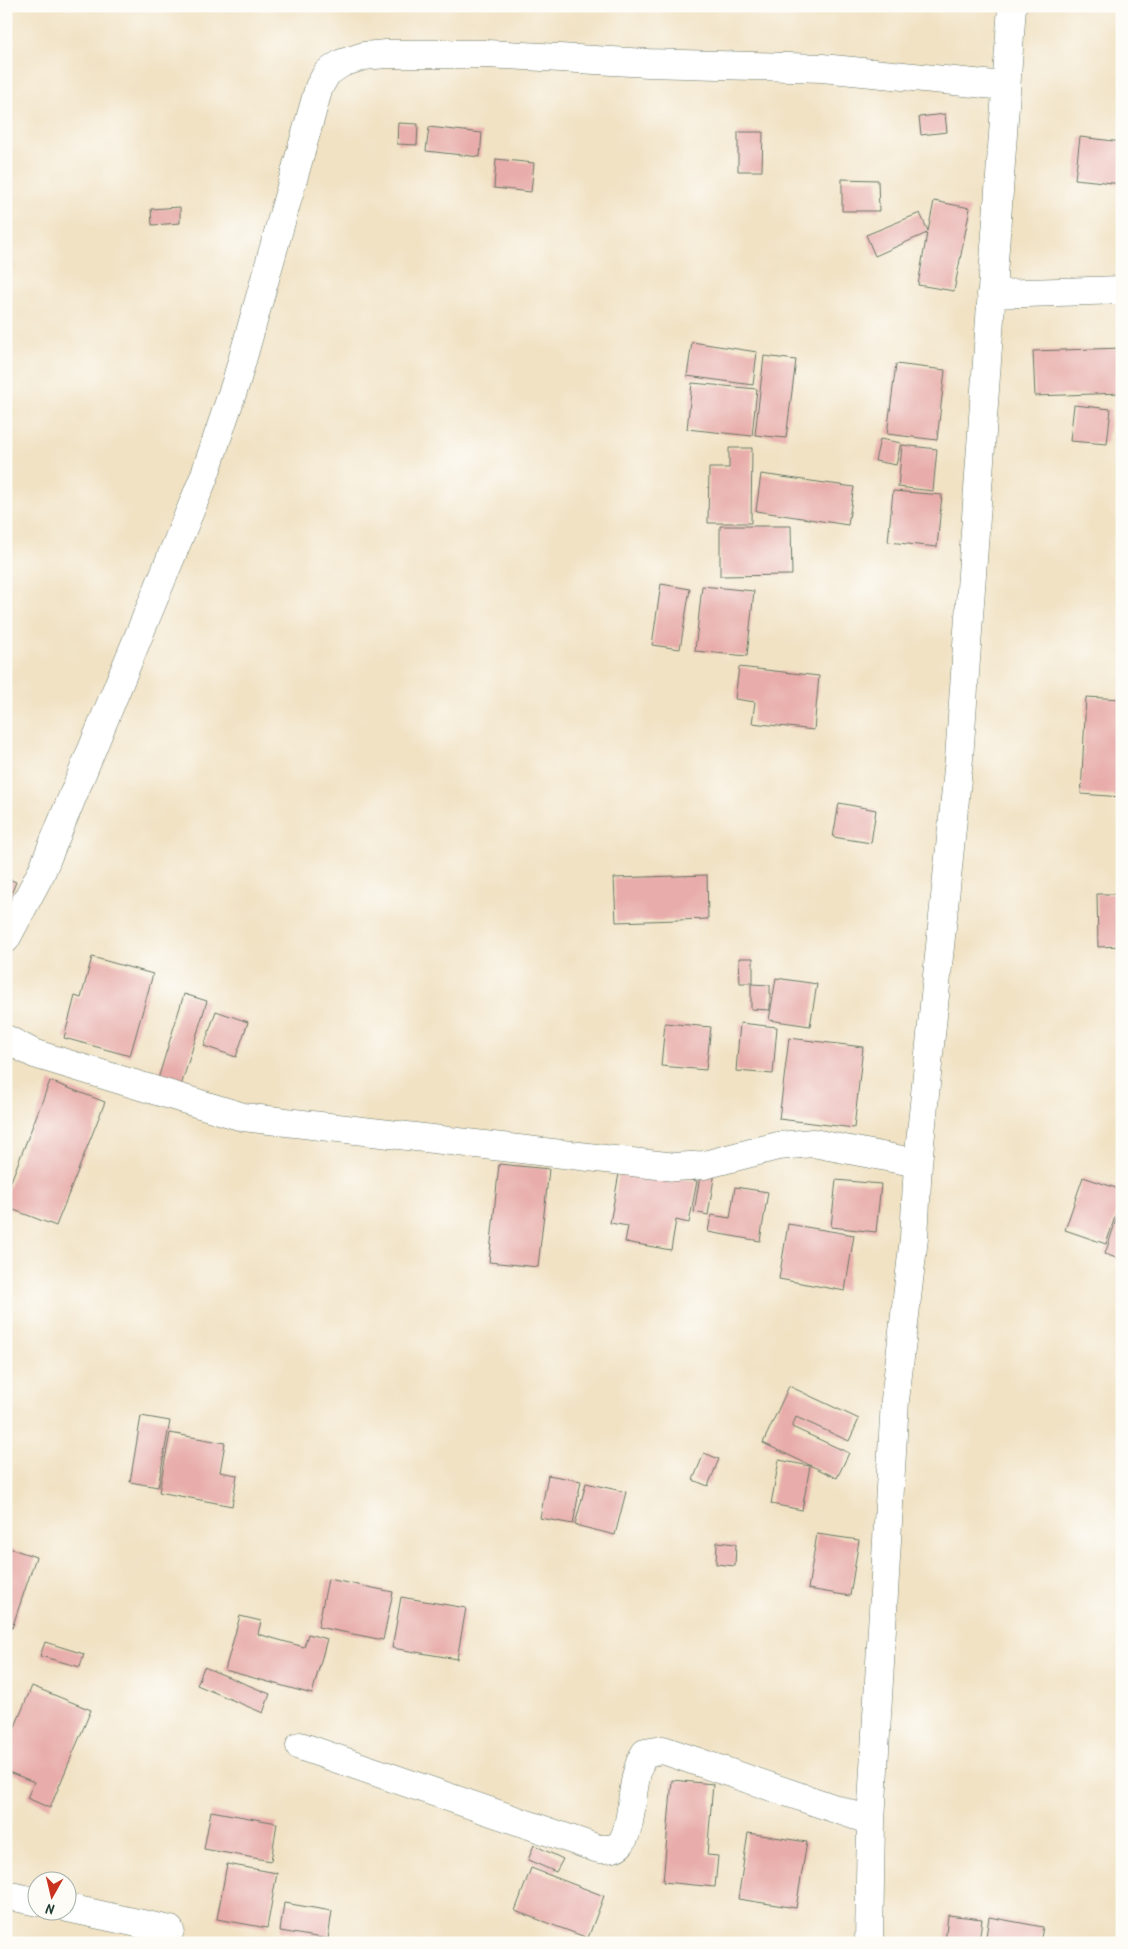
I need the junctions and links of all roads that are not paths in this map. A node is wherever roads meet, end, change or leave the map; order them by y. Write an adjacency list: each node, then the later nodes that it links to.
1 (1012, 6): 2 (street)
2 (1005, 86): 4 (street); 5 (street)
3 (1122, 290): 4 (street)
4 (991, 294): 7 (street)
5 (6, 939)
6 (6, 1039): 7 (street)
7 (918, 1163): 9 (street)
8 (300, 1746): 9 (street)
9 (871, 1821): 14 (street)
10 (6, 1895): 11 (street)
11 (28, 1900)
12 (78, 1910): 13 (street)
13 (170, 1930)
14 (869, 1943)

